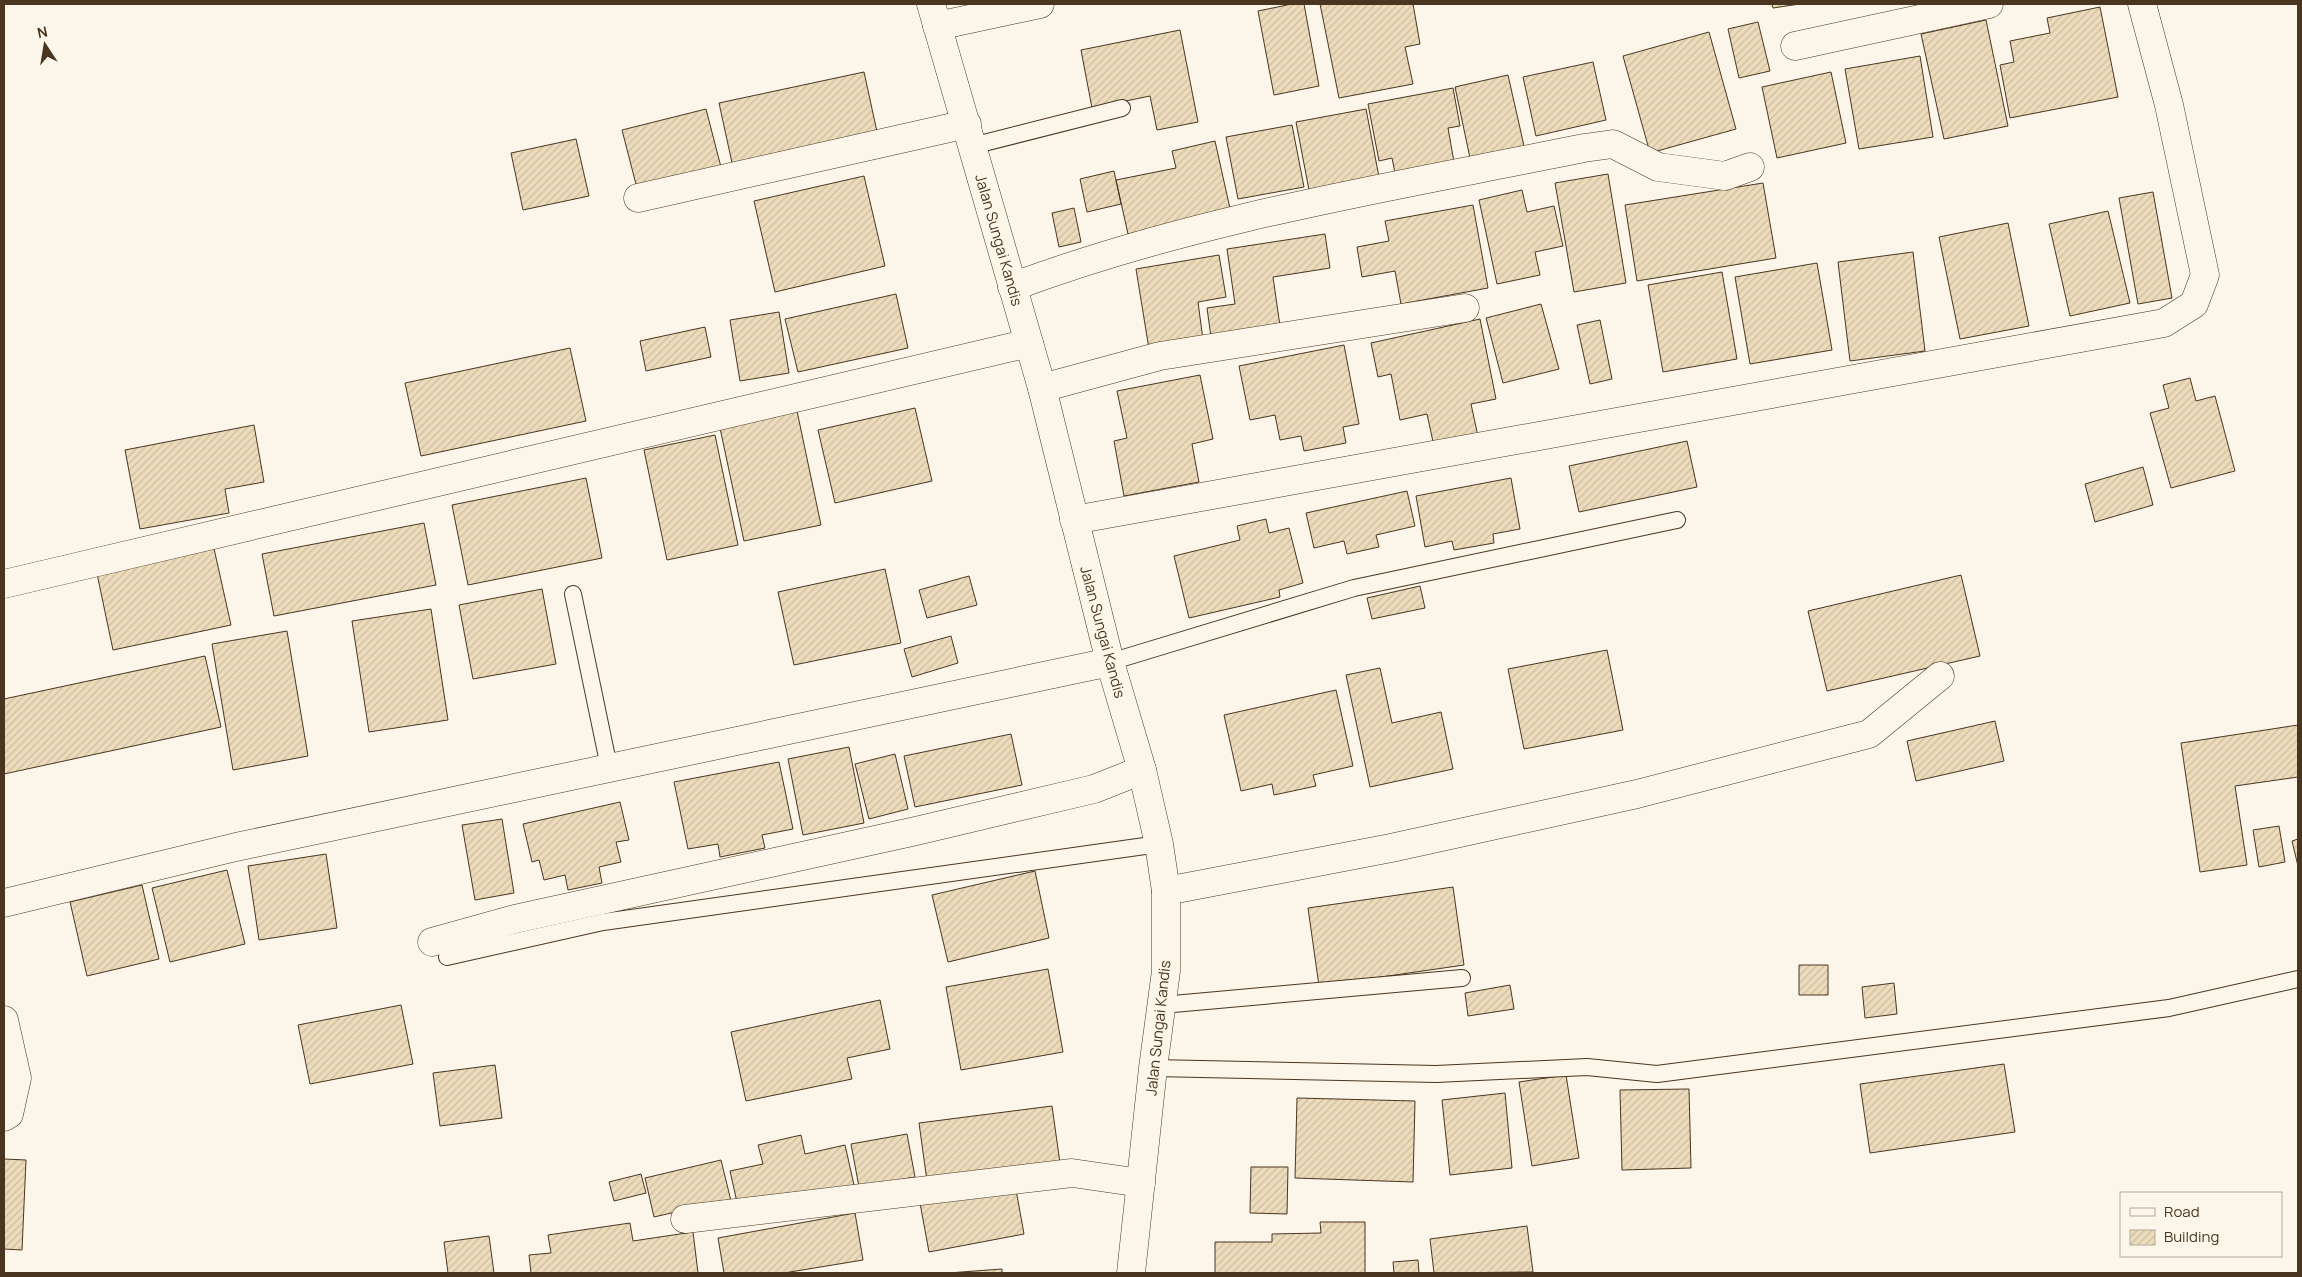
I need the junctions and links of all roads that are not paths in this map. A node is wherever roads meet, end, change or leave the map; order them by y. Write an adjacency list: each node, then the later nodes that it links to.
1 (1040, 4): 4 (street)
2 (1989, 4): 5 (street)
3 (2142, 4): 14 (street)
4 (934, 15): 7 (street, Jalan Sungai Kandis)
5 (1795, 46)
6 (1122, 108): 7 (lane)
7 (970, 135): 9 (street); 10 (street, Jalan Sungai Kandis)
8 (1750, 168): 10 (street)
9 (638, 198)
10 (1012, 287): 12 (street, Jalan Sungai Kandis)
11 (1465, 308): 13 (street)
12 (1028, 343): 13 (street, Jalan Sungai Kandis); 16 (street)
13 (1042, 388): 14 (street, Jalan Sungai Kandis)
14 (1074, 520): 18 (street, Jalan Sungai Kandis)
15 (1677, 520): 18 (lane)
16 (4, 584)
17 (573, 594): 20 (lane)
18 (1110, 662): 20 (street); 21 (street, Jalan Sungai Kandis)
19 (1940, 676): 23 (street)
20 (609, 767): 24 (street)
21 (1142, 770): 22 (street, Jalan Sungai Kandis); 25 (street)
22 (1159, 844): 23 (street, Jalan Sungai Kandis); 25 (lane)
23 (1166, 891): 28 (street, Jalan Sungai Kandis)
24 (4, 903)
25 (440, 949)
26 (1462, 978): 28 (lane)
27 (2298, 979): 30 (lane)
28 (1162, 1005): 30 (street, Jalan Sungai Kandis)
29 (4, 1020): 31 (street)
30 (1153, 1068): 32 (street, Jalan Sungai Kandis)
31 (4, 1117)
32 (1141, 1183): 33 (street); 34 (street, Jalan Sungai Kandis)
33 (685, 1219)
34 (1132, 1273)

